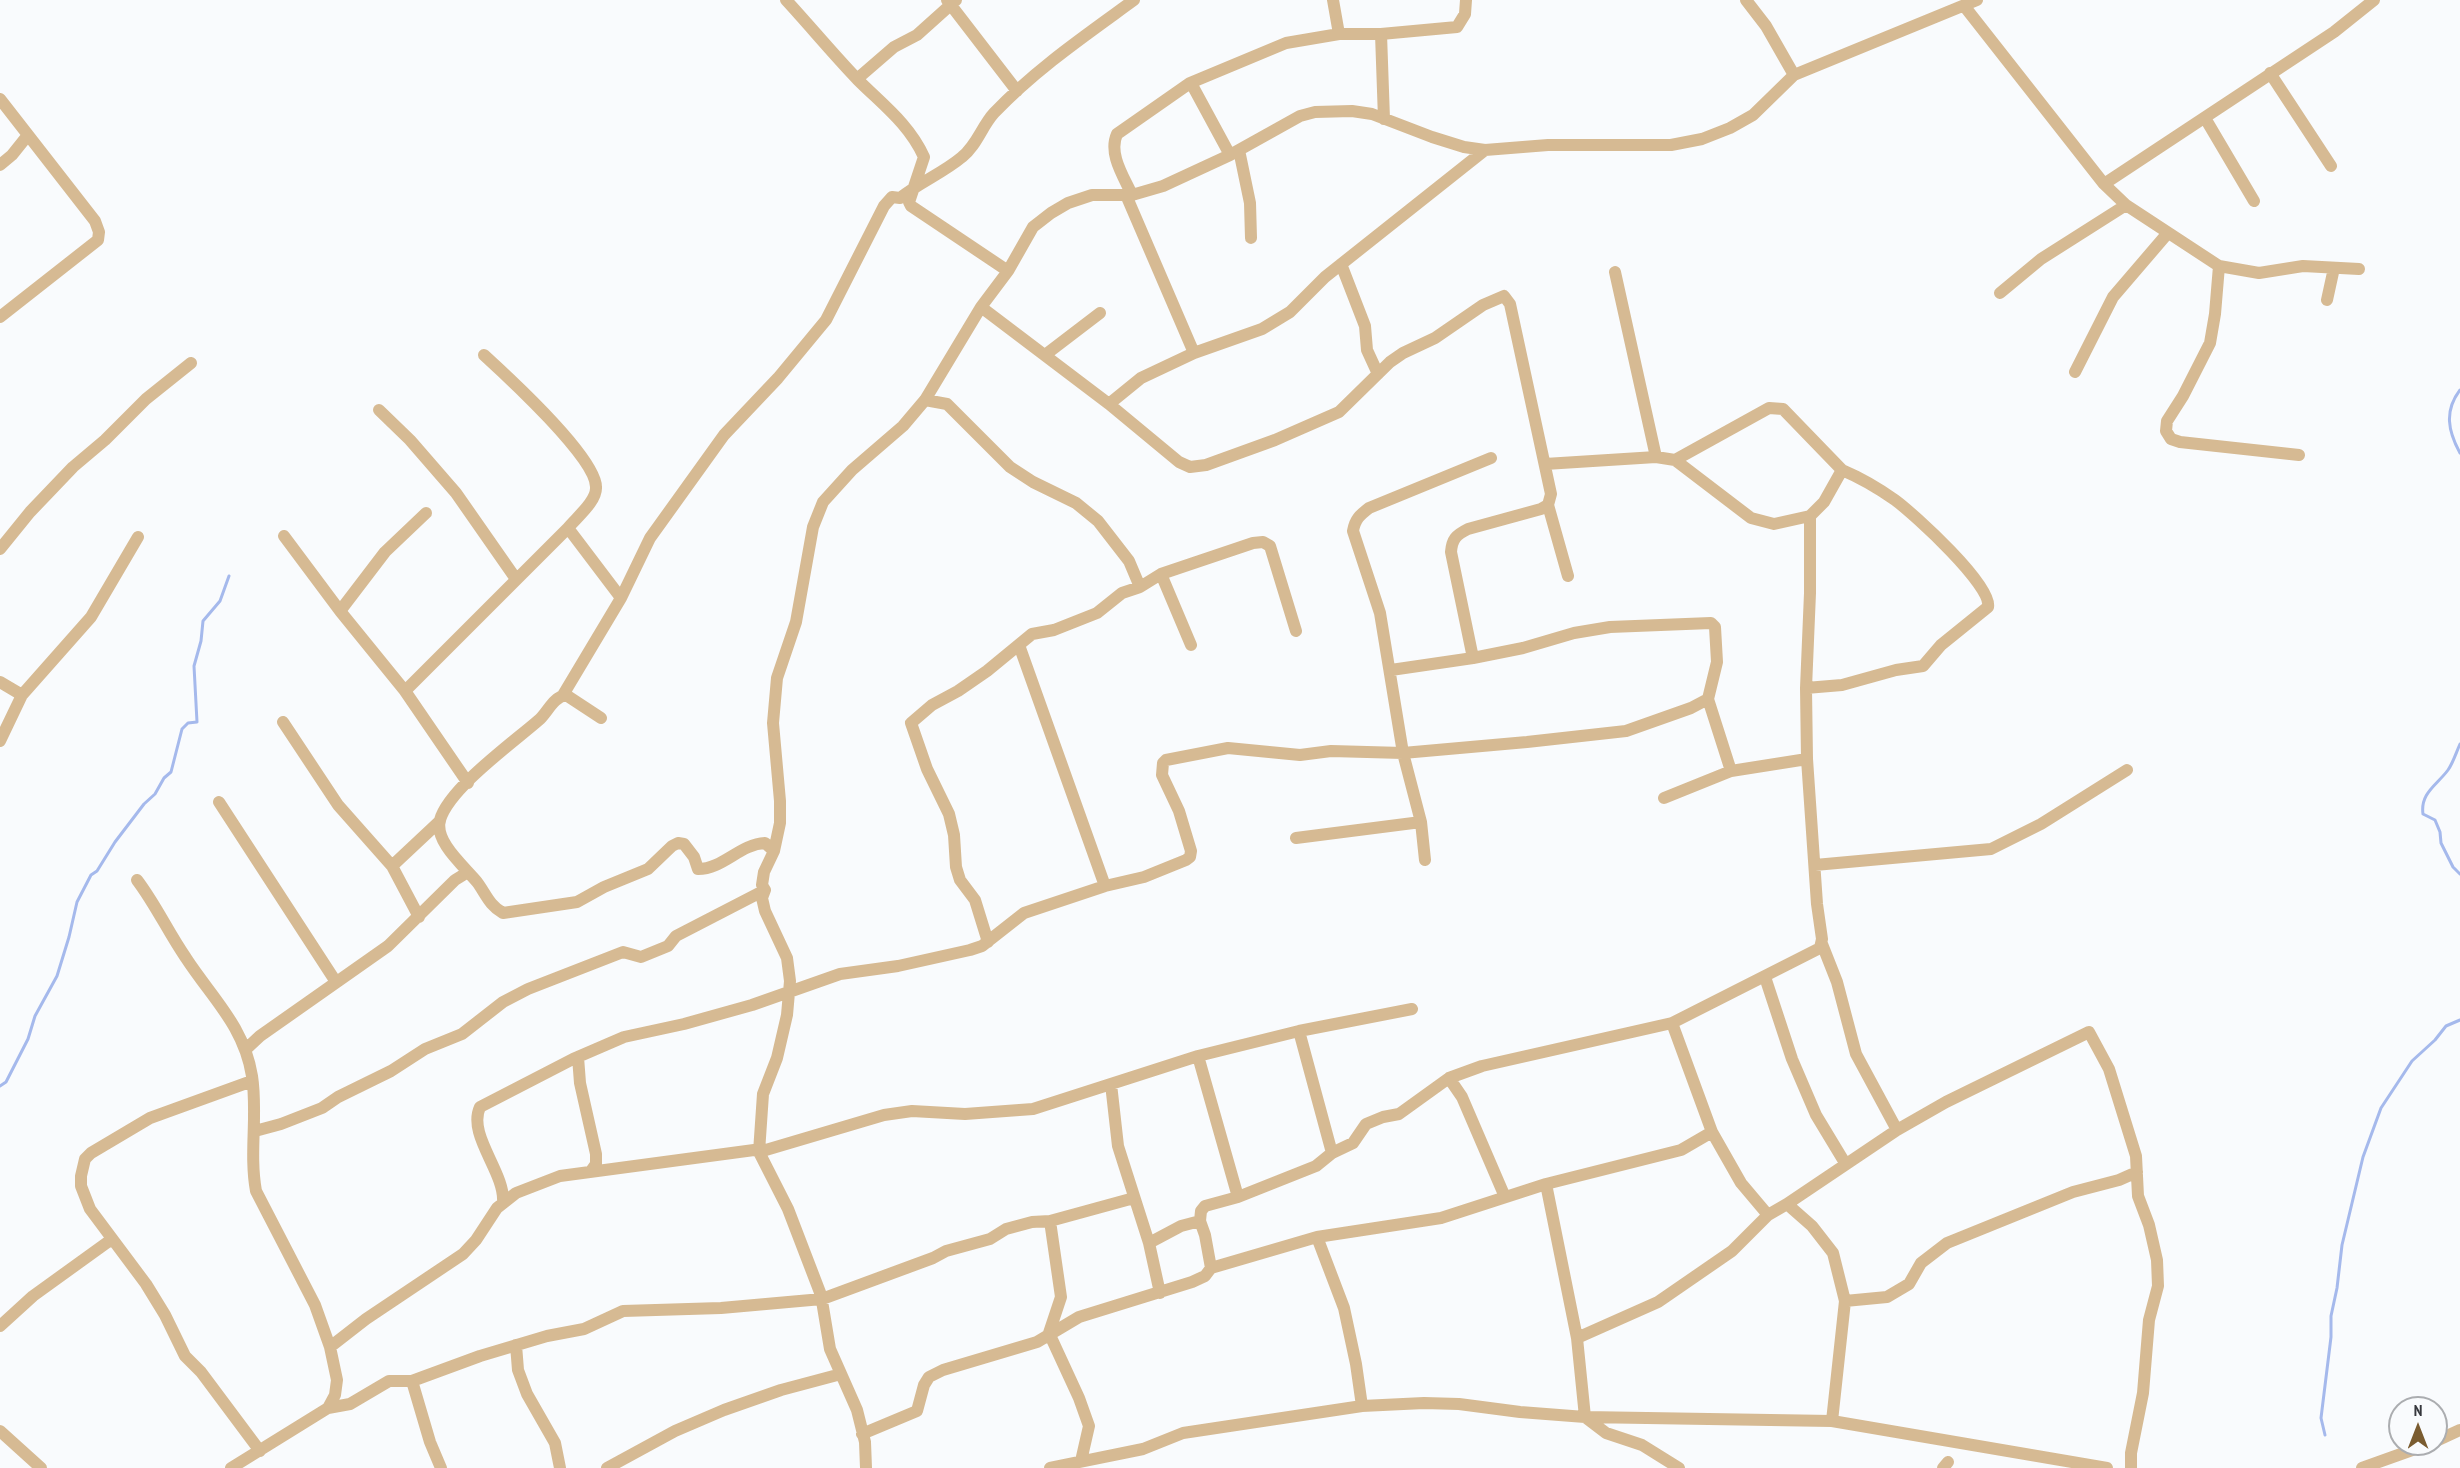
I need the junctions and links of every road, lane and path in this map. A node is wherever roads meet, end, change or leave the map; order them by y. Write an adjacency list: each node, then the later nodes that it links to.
1 (786, 0): 14 (street)
2 (1134, 0): 16 (street)
3 (1333, 0): 10 (street)
4 (1466, 0): 11 (street)
5 (1746, 0): 13 (street)
6 (1977, 0): 9 (street)
7 (2374, 0): 12 (street)
8 (951, 2): 14 (street); 16 (street)
9 (1965, 7): 13 (street); 25 (street)
10 (1339, 34): 11 (street); 15 (street)
11 (1381, 34): 19 (street)
12 (2270, 73): 18 (street); 24 (street)
13 (1794, 75): 21 (street)
14 (857, 79): 26 (street)
15 (1191, 82): 22 (street); 27 (street)
16 (1017, 91): 26 (street)
17 (0, 99): 20 (street)
18 (2205, 118): 25 (street); 29 (street)
19 (1384, 119): 21 (street); 22 (street)
20 (28, 135): 23 (street); 43 (street)
21 (1485, 150): 33 (street)
22 (1234, 152): 27 (street); 32 (street)
23 (0, 165)
24 (2331, 166)
25 (2103, 184): 30 (street)
26 (914, 187): 28 (street)
27 (1129, 195): 37 (street); 44 (street)
28 (904, 200): 37 (street); 70 (street)
29 (2254, 201)
30 (2126, 205): 31 (street); 39 (street)
31 (2167, 234): 34 (street); 48 (street)
32 (1251, 238)
33 (1341, 264): 44 (street); 49 (street)
34 (2219, 266): 35 (street); 53 (street)
35 (2334, 268): 36 (street); 40 (street)
36 (2359, 269)
37 (1008, 271): 41 (street)
38 (1615, 272): 54 (street)
39 (2000, 293)
40 (2327, 300)
41 (981, 307): 46 (street); 50 (street)
42 (1100, 313): 46 (street)
43 (0, 317)
44 (1194, 353): 51 (street)
45 (484, 355): 62 (street)
46 (1045, 355): 51 (street)
47 (191, 363): 65 (street)
48 (2076, 372)
49 (1378, 374): 51 (street); 57 (street)
50 (925, 400): 69 (street); 96 (street)
51 (1109, 404)
52 (380, 410): 68 (street)
53 (2300, 455)
54 (1656, 457): 56 (street); 57 (street)
55 (1491, 458): 76 (street)
56 (1675, 459): 58 (street); 61 (street)
57 (1545, 464): 59 (street)
58 (1842, 470): 61 (street); 78 (street)
59 (1548, 505): 67 (street); 75 (street)
60 (426, 513): 71 (street)
61 (1810, 516): 78 (street)
62 (568, 528): 68 (street); 70 (street)
63 (284, 536): 71 (street)
64 (138, 537): 80 (street)
65 (0, 549)
66 (1161, 574): 69 (street); 72 (street); 74 (street)
67 (1568, 576)
68 (516, 579): 79 (street)
69 (1140, 587): 73 (street)
70 (621, 598): 81 (street)
71 (340, 611): 79 (street)
72 (1296, 632)
73 (1019, 645): 102 (street); 105 (street)
74 (1191, 645)
75 (1473, 658): 76 (street); 82 (street)
76 (1391, 670): 86 (street)
77 (0, 682): 80 (street)
78 (1806, 688): 87 (street)
79 (405, 691): 90 (street)
80 (22, 695): 85 (street)
81 (563, 695): 83 (street); 90 (street)
82 (1708, 699): 86 (street); 89 (street)
83 (601, 718)
84 (283, 722): 99 (street)
85 (0, 741)
86 (1403, 753): 94 (street); 102 (street)
87 (1807, 759): 89 (street); 98 (street)
88 (2127, 770): 98 (street)
89 (1731, 771): 91 (street)
90 (468, 783): 93 (street)
91 (1664, 798)
92 (219, 802): 108 (street)
93 (440, 821): 99 (street); 100 (street)
94 (1421, 822): 95 (street); 97 (street)
95 (1296, 838)
96 (774, 851): 100 (street); 103 (street)
97 (1425, 860)
98 (1815, 865): 106 (street)
99 (392, 866): 104 (street)
100 (468, 872): 104 (street)
101 (137, 880): 113 (street)
102 (1105, 886): 105 (street)
103 (765, 890): 109 (street); 120 (street)
104 (418, 917): 108 (street)
105 (988, 942): 109 (street)
106 (1822, 944): 107 (street); 119 (street)
107 (1765, 977): 111 (street); 124 (street)
108 (336, 982): 113 (street)
109 (789, 990): 115 (street); 122 (street)
110 (1412, 1009): 112 (street)
111 (1672, 1023): 116 (street); 121 (street)
112 (1299, 1031): 114 (street); 123 (street)
113 (244, 1050): 117 (street)
114 (1198, 1056): 118 (street); 128 (street)
115 (578, 1057): 125 (street); 131 (street)
116 (1449, 1078): 123 (street); 129 (street)
117 (252, 1081): 120 (street); 137 (street)
118 (1111, 1084): 122 (street); 130 (street)
119 (1897, 1130): 124 (street); 126 (street)
120 (255, 1131): 147 (street)
121 (1712, 1132): 127 (street); 133 (street)
122 (759, 1152): 125 (street); 141 (street)
123 (1332, 1153): 128 (street)
124 (1845, 1163): 132 (street)
125 (591, 1171): 131 (street)
126 (2137, 1172): 142 (street); 168 (street)
127 (1546, 1184): 129 (street); 145 (street)
128 (1238, 1197): 135 (street)
129 (1506, 1197): 136 (street)
130 (1134, 1198): 134 (street); 138 (street)
131 (503, 1202): 147 (street)
132 (1787, 1204): 133 (street); 142 (street)
133 (1768, 1215): 145 (street)
134 (1050, 1221): 141 (street); 144 (street)
135 (1200, 1221): 138 (street); 139 (street)
136 (1317, 1237): 139 (street); 150 (street)
137 (112, 1239): 143 (street); 156 (street)
138 (1149, 1243): 140 (street)
139 (1211, 1268): 140 (street)
140 (1160, 1293): 144 (street)
141 (822, 1299): 146 (street); 148 (street)
142 (1845, 1301): 153 (street)
143 (0, 1326)
144 (1049, 1333): 155 (street); 158 (street)
145 (1577, 1338): 152 (street)
146 (516, 1346): 149 (street); 162 (street)
147 (330, 1347): 151 (street)
148 (841, 1374): 155 (street); 163 (street)
149 (412, 1381): 151 (street); 161 (street)
150 (1362, 1406): 152 (street); 158 (street)
151 (328, 1408): 156 (street)
152 (1585, 1418): 153 (street); 166 (street)
153 (1832, 1421): 167 (street)
154 (0, 1431): 159 (street)
155 (862, 1434): 164 (street)
156 (260, 1450): 160 (street)
157 (2396, 1456): 169 (street)
158 (1081, 1461): 165 (street)
159 (41, 1468)
160 (231, 1468)
161 (441, 1468)
162 (560, 1468)
163 (607, 1468)
164 (866, 1468)
165 (1050, 1468)
166 (1679, 1468)
167 (2107, 1468)
168 (2131, 1468)
169 (2362, 1468)

